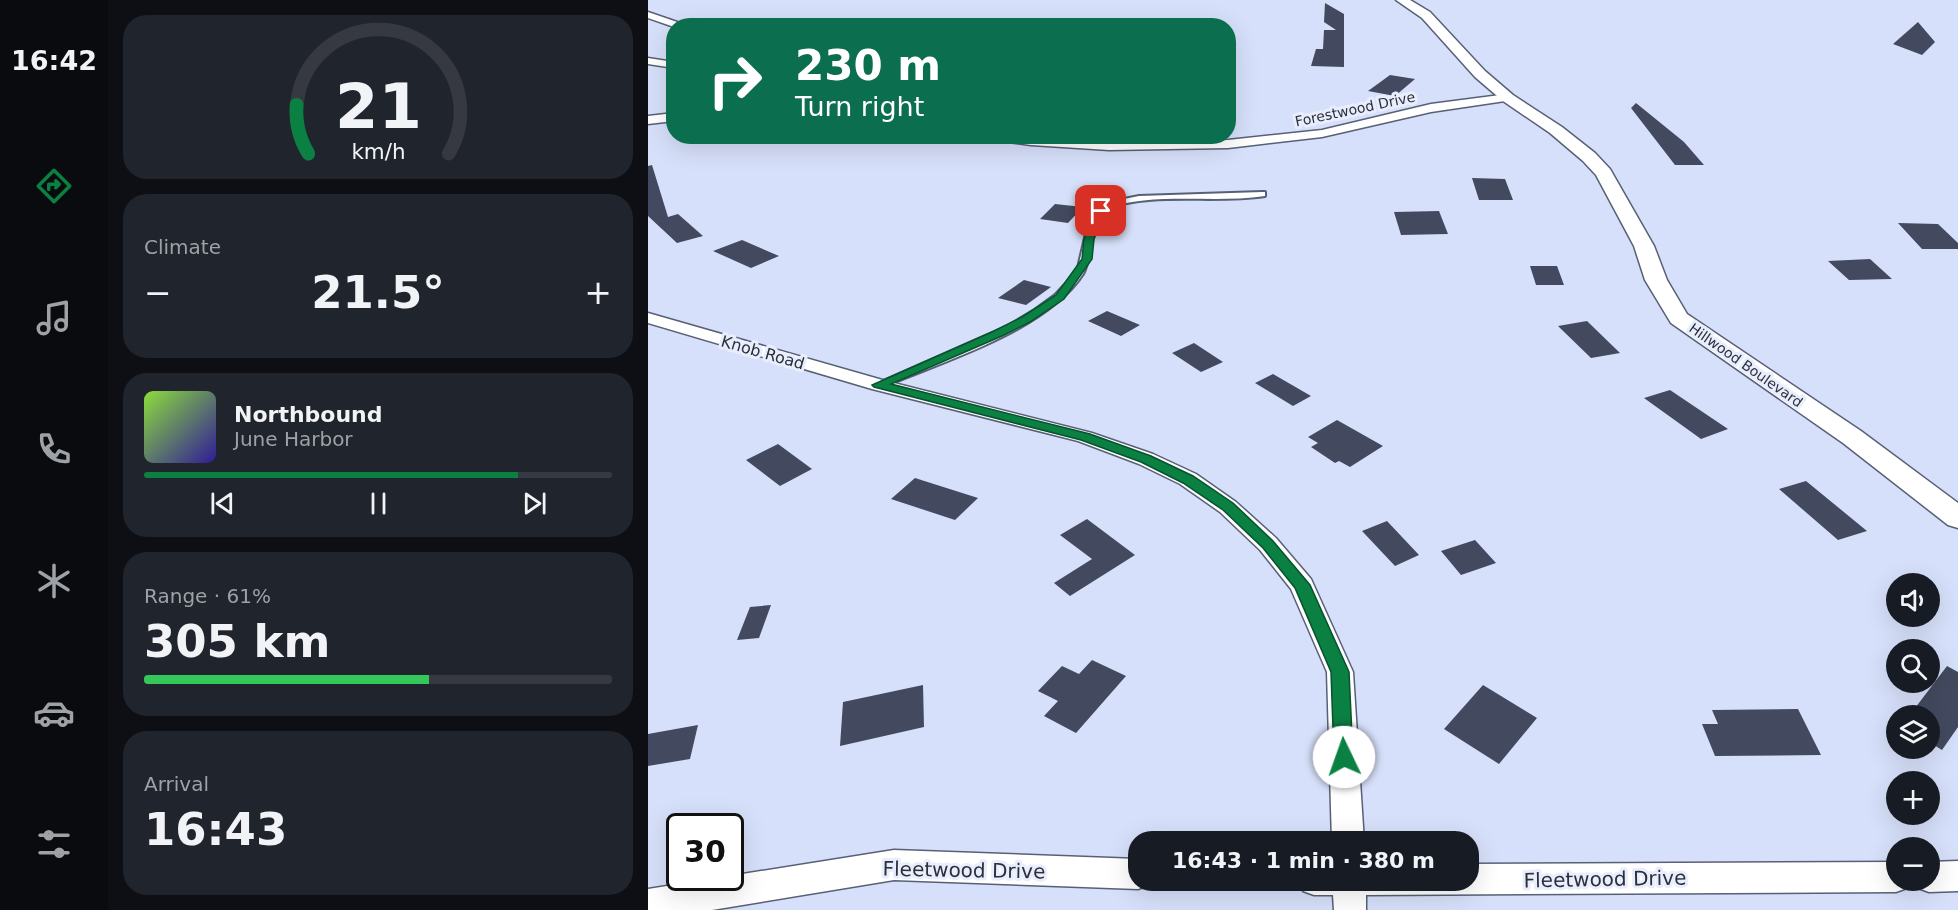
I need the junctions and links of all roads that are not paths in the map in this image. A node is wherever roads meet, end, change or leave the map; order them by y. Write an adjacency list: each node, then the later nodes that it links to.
1 (1402, 0): 6 (street, Hillwood Boulevard)
2 (648, 15): 3 (street)
3 (666, 21)
4 (648, 61): 5 (street)
5 (666, 64)
6 (1508, 98): 9 (street, Forestwood Drive); 15 (street, Hillwood Boulevard)
7 (666, 118): 8 (street)
8 (648, 120)
9 (1236, 143)
10 (1071, 144): 11 (street, Forestwood Drive)
11 (1222, 144)
12 (1262, 195): 14 (lane)
13 (648, 318): 14 (street, Knob Road)
14 (879, 385): 16 (street, Knob Road)
15 (1958, 518)
16 (1347, 831)
17 (1128, 874): 22 (street, Fleetwood Drive)
18 (1958, 876): 20 (street)
19 (1886, 877): 21 (street, Fleetwood Drive)
20 (1940, 877)
21 (1479, 888)
22 (648, 905)

